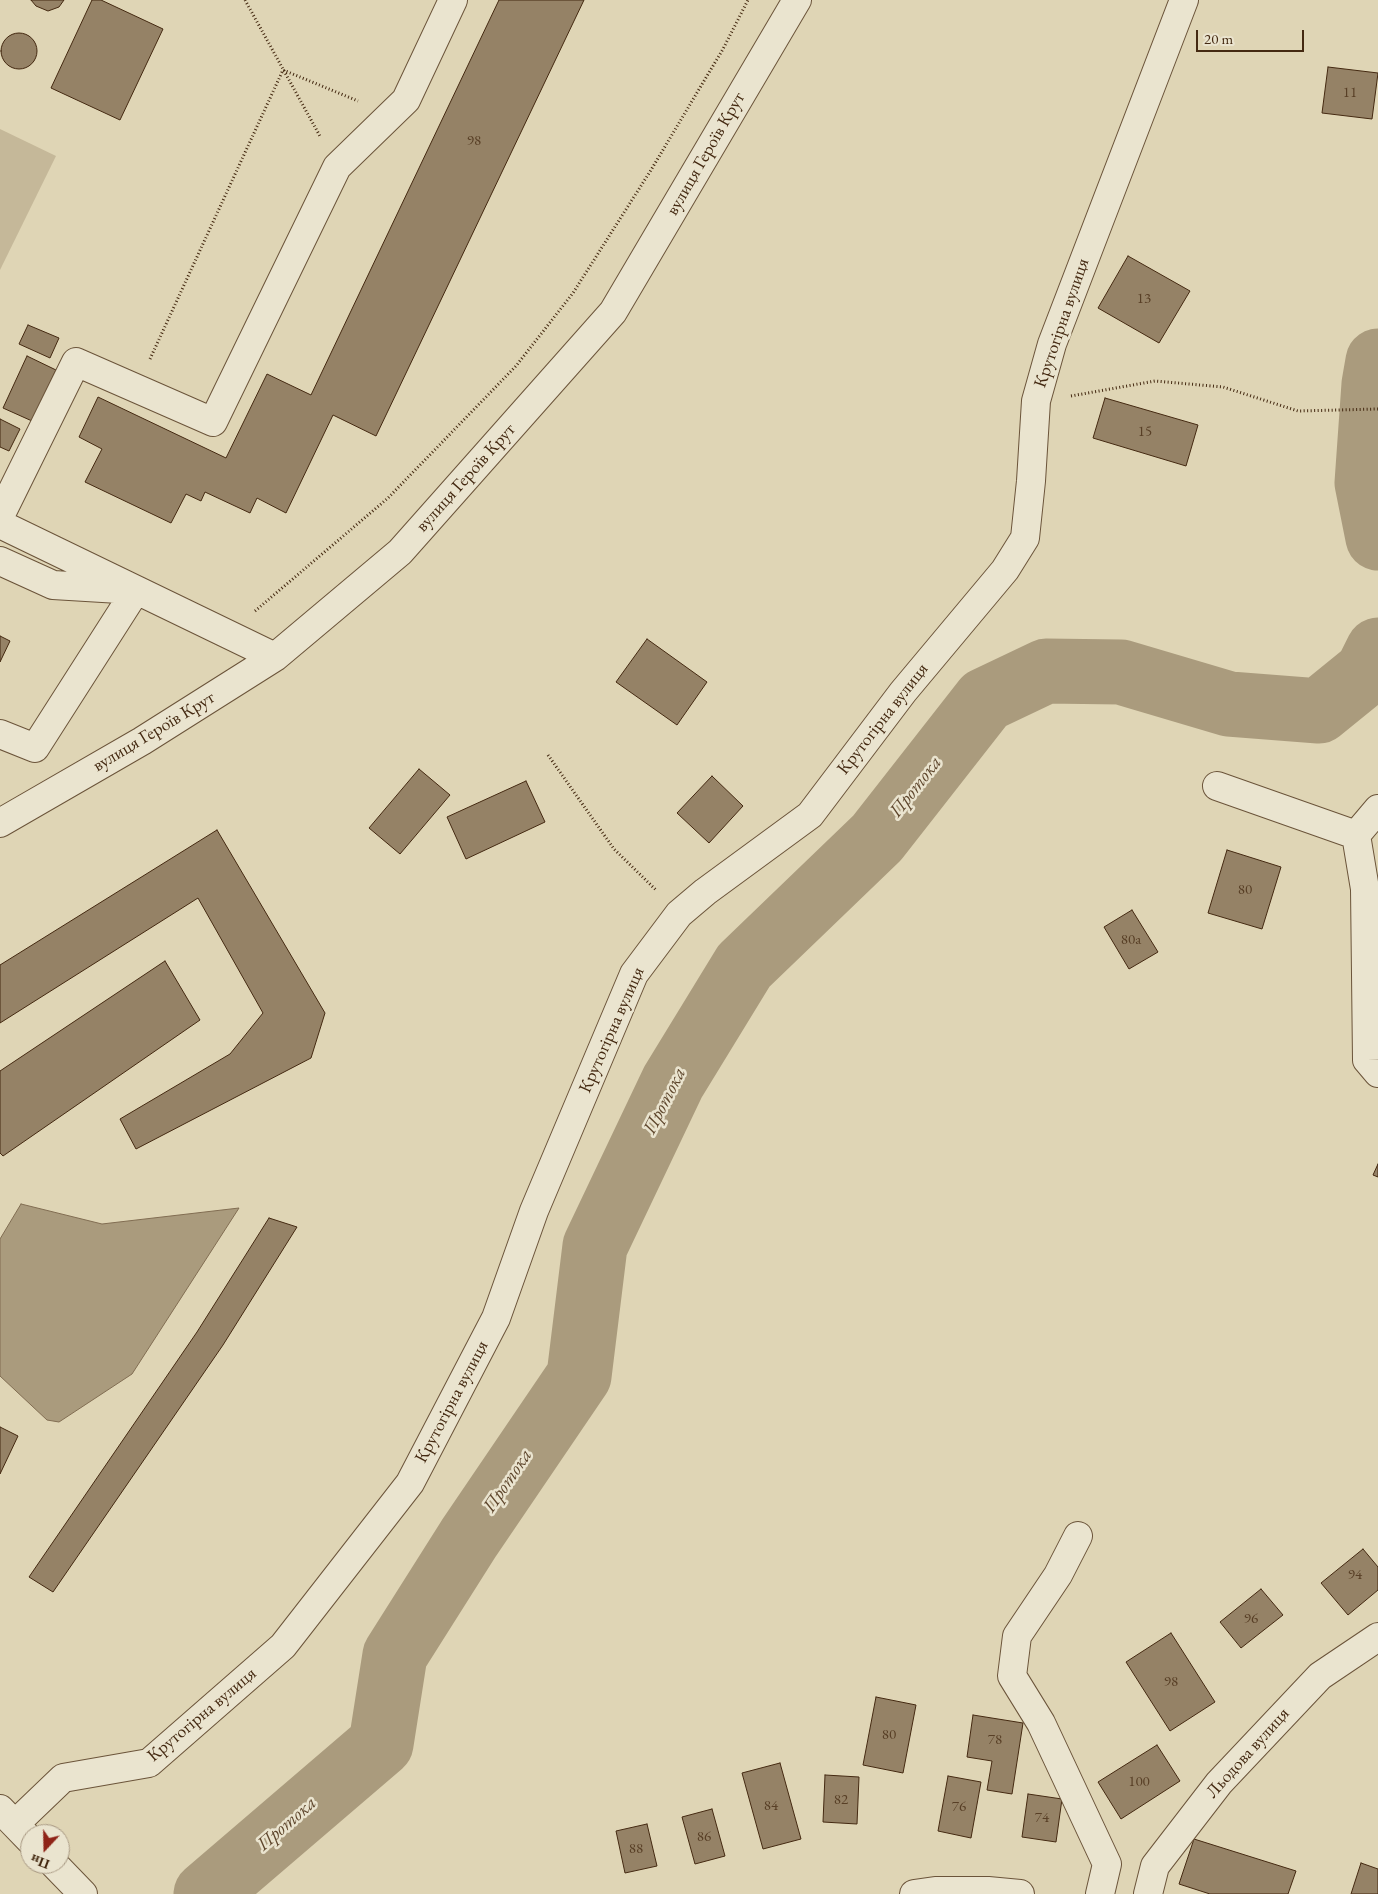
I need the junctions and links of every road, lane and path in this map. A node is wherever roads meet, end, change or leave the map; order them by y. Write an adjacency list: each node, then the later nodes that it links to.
1 (244, 0): 6 (path)
2 (453, 0): 7 (street)
3 (748, 0): 16 (path)
4 (797, 0): 17 (street, вулиця Героїв Крут)
5 (1184, 0): 10 (street, Крутогірна вулиця)
6 (284, 70): 7 (path); 8 (path); 9 (path)
7 (392, 114): 8 (street)
8 (336, 167): 9 (street)
9 (136, 389): 12 (street)
10 (1036, 401): 11 (path); 24 (street, Крутогірна вулиця)
11 (1378, 409)
12 (0, 516)
13 (0, 524): 15 (street)
14 (0, 561): 15 (street)
15 (136, 590): 16 (street); 18 (street)
16 (228, 634): 17 (street)
17 (275, 657): 22 (street, вулиця Героїв Крут)
18 (0, 734)
19 (548, 755): 24 (path)
20 (1217, 786): 23 (street)
21 (1378, 809): 23 (street)
22 (0, 823)
23 (1356, 835): 25 (street)
24 (680, 914): 28 (street, Крутогірна вулиця)
25 (1378, 1073)
26 (1078, 1536): 33 (street)
27 (1378, 1637): 34 (street, Льодова вулиця)
28 (15, 1824)
29 (64, 1874): 30 (street)
30 (83, 1894)
31 (914, 1894): 32 (street)
32 (1020, 1894)
33 (1100, 1894)
34 (1148, 1894)

